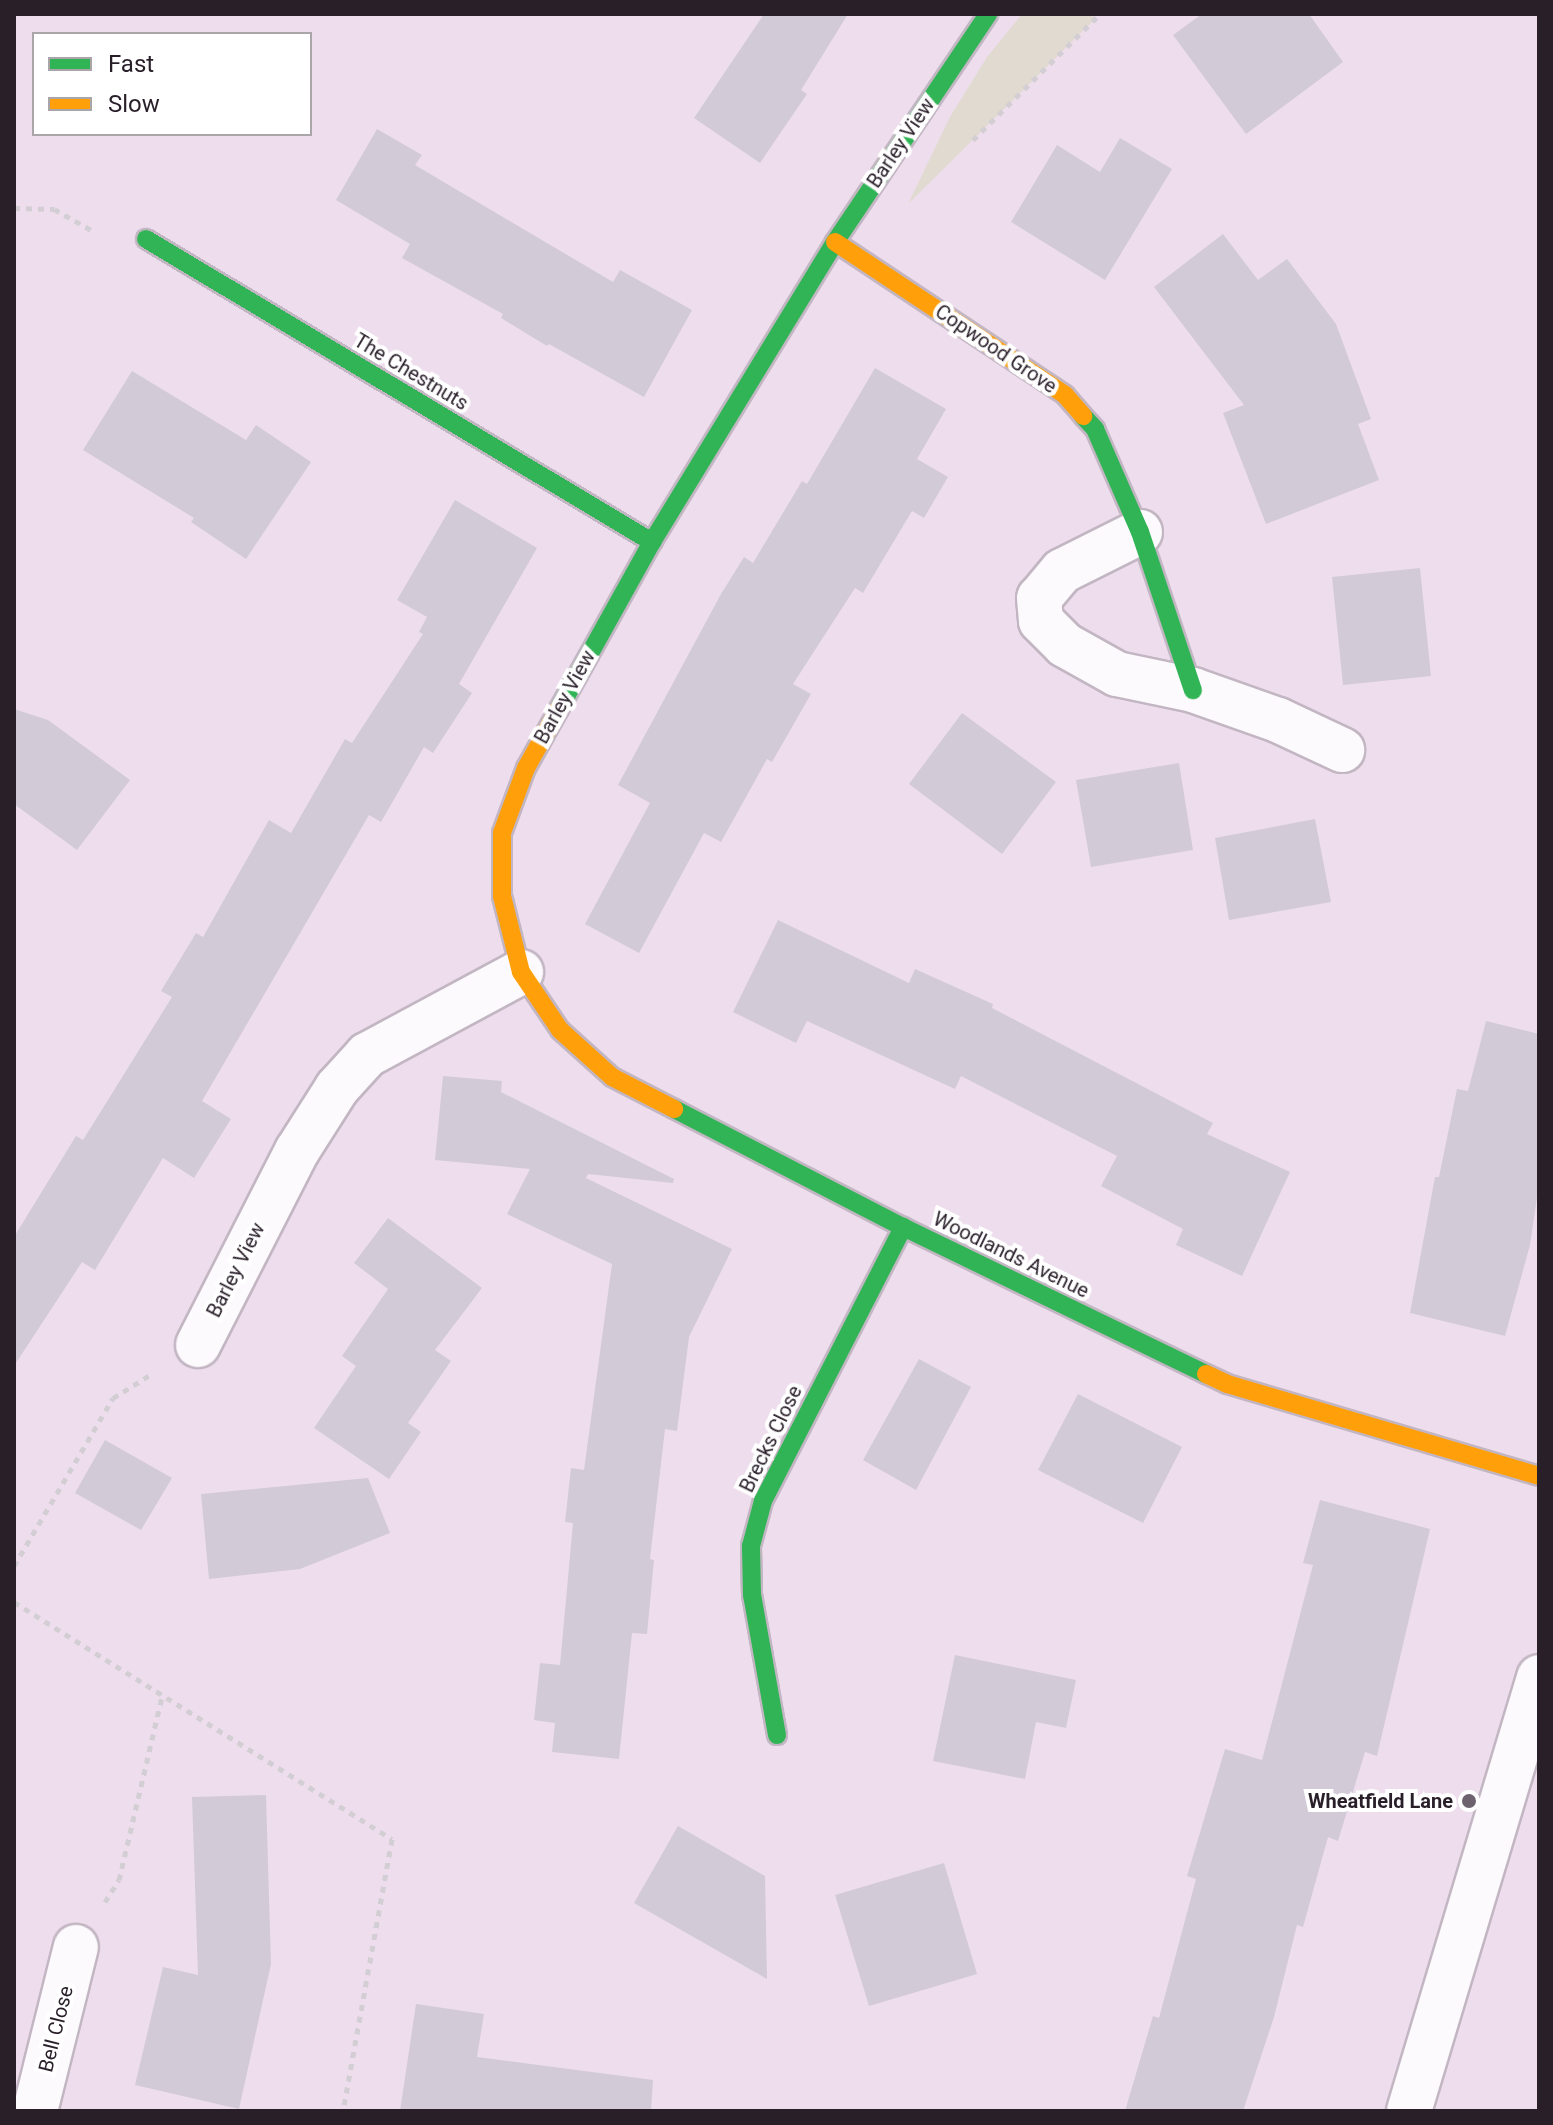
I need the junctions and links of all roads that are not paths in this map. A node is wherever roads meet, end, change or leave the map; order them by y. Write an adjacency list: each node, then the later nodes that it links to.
1 (988, 14): 3 (street, Barley View)
2 (146, 239): 5 (street, The Chestnuts)
3 (835, 242): 4 (street, Copwood Grove); 5 (street, Barley View)
4 (1140, 532): 6 (street, Copwood Grove); 6 (street)
5 (652, 542): 8 (street, Barley View)
6 (1193, 690): 7 (street)
7 (1342, 750)
8 (521, 972): 9 (street, Woodlands Avenue); 10 (street, Barley View)
9 (903, 1227): 11 (street, Woodlands Avenue); 13 (street, Brecks Close)
10 (198, 1345)
11 (1539, 1476)
12 (1539, 1677): 16 (street)
13 (777, 1735)
14 (76, 1947): 15 (street, Bell Close)
15 (35, 2111)
16 (1409, 2111)

